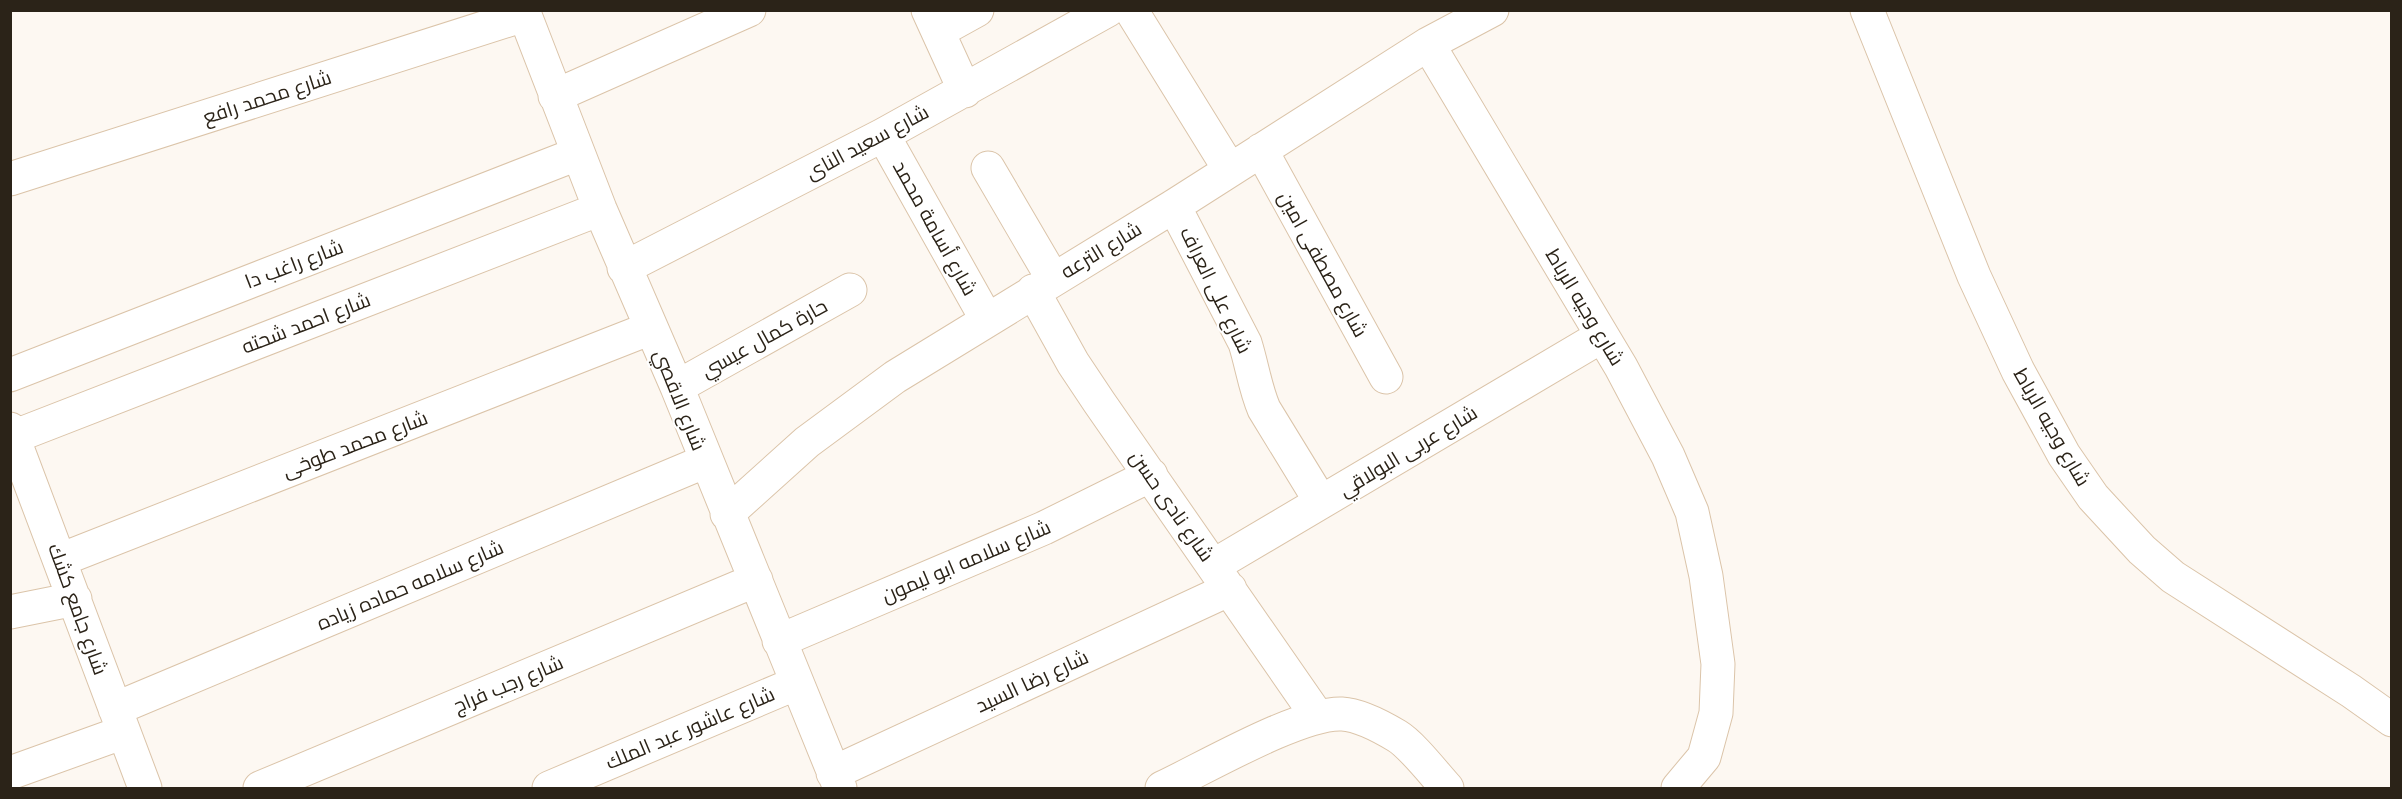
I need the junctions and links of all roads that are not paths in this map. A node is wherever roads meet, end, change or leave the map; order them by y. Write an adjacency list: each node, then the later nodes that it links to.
1 (749, 10): 11 (street)
2 (977, 10): 8 (street)
3 (1108, 10): 10 (street, شارع سعيد الناى)
4 (1131, 10): 16 (street)
5 (1492, 10): 9 (street, شارع الترعه)
6 (1867, 10): 42 (street, شارع وجيه الرباط)
7 (523, 13): 11 (street, شارع الاقصي); 17 (street, شارع محمد رافع)
8 (934, 21): 10 (street)
9 (1428, 44): 13 (street, شارع الترعه); 25 (street, شارع وجيه الرباط)
10 (965, 91): 12 (street, شارع سعيد الناى)
11 (555, 96): 14 (street, شارع الاقصي)
12 (883, 135): 20 (street, شارع سعيد الناى); 23 (street, شارع أسامة محمد)
13 (1261, 150): 16 (street, شارع الترعه); 27 (street, شارع مصطفى امين)
14 (577, 154): 19 (street, شارع الاقصي); 26 (street, شارع راغب دا)
15 (988, 168): 21 (street, شارع نادى حسن)
16 (1230, 170): 18 (street, شارع الترعه)
17 (10, 178)
18 (1174, 206): 21 (street, شارع الترعه); 32 (street, شارع على العراف)
19 (600, 209): 20 (street, شارع الاقصي); 29 (street, شارع احمد شحته)
20 (624, 268): 24 (street, شارع الاقصي)
21 (1043, 285): 23 (street, شارع الترعه); 31 (street, شارع نادى حسن)
22 (850, 290): 28 (street, حارة كمال عيسي)
23 (987, 320): 33 (street, شارع الترعه)
24 (651, 328): 28 (street, شارع الاقصي); 34 (street, شارع محمد طوخى)
25 (1602, 336): 32 (street, شارع عربى البولاقي); 51 (street, شارع وجيه الرباط)
26 (10, 375)
27 (1386, 377)
28 (677, 387): 30 (street, شارع الاقصي)
29 (14, 448): 34 (street, شارع جامع كشك)
30 (706, 461): 33 (street, شارع الاقصي); 43 (street, شارع سلامه حماده زياده)
31 (1151, 475): 35 (street, شارع نادى حسن); 39 (street, شارع سلامه ابو ليمون)
32 (1321, 502): 35 (street, شارع عربى البولاقي)
33 (727, 514): 36 (street, شارع الاقصي)
34 (60, 560): 37 (street, شارع جامع كشك)
35 (1222, 577): 41 (street, شارع نادى حسن); 45 (street, شارع رضا السيد)
36 (756, 580): 39 (street, شارع الاقصي); 47 (street, شارع رجب فراج)
37 (75, 599): 38 (street); 43 (street, شارع جامع كشك)
38 (10, 612)
39 (779, 641): 40 (street, شارع الاقصي)
40 (797, 682): 45 (street, شارع الاقصي); 48 (street, شارع عاشور عبد الملك)
41 (1317, 716): 49 (street); 50 (street)
42 (2391, 720)
43 (119, 721): 44 (street); 46 (street, شارع جامع كشك)
44 (10, 773)
45 (836, 781)
46 (146, 789)
47 (260, 789)
48 (549, 789)
49 (1162, 789)
50 (1448, 789)
51 (1678, 789)

